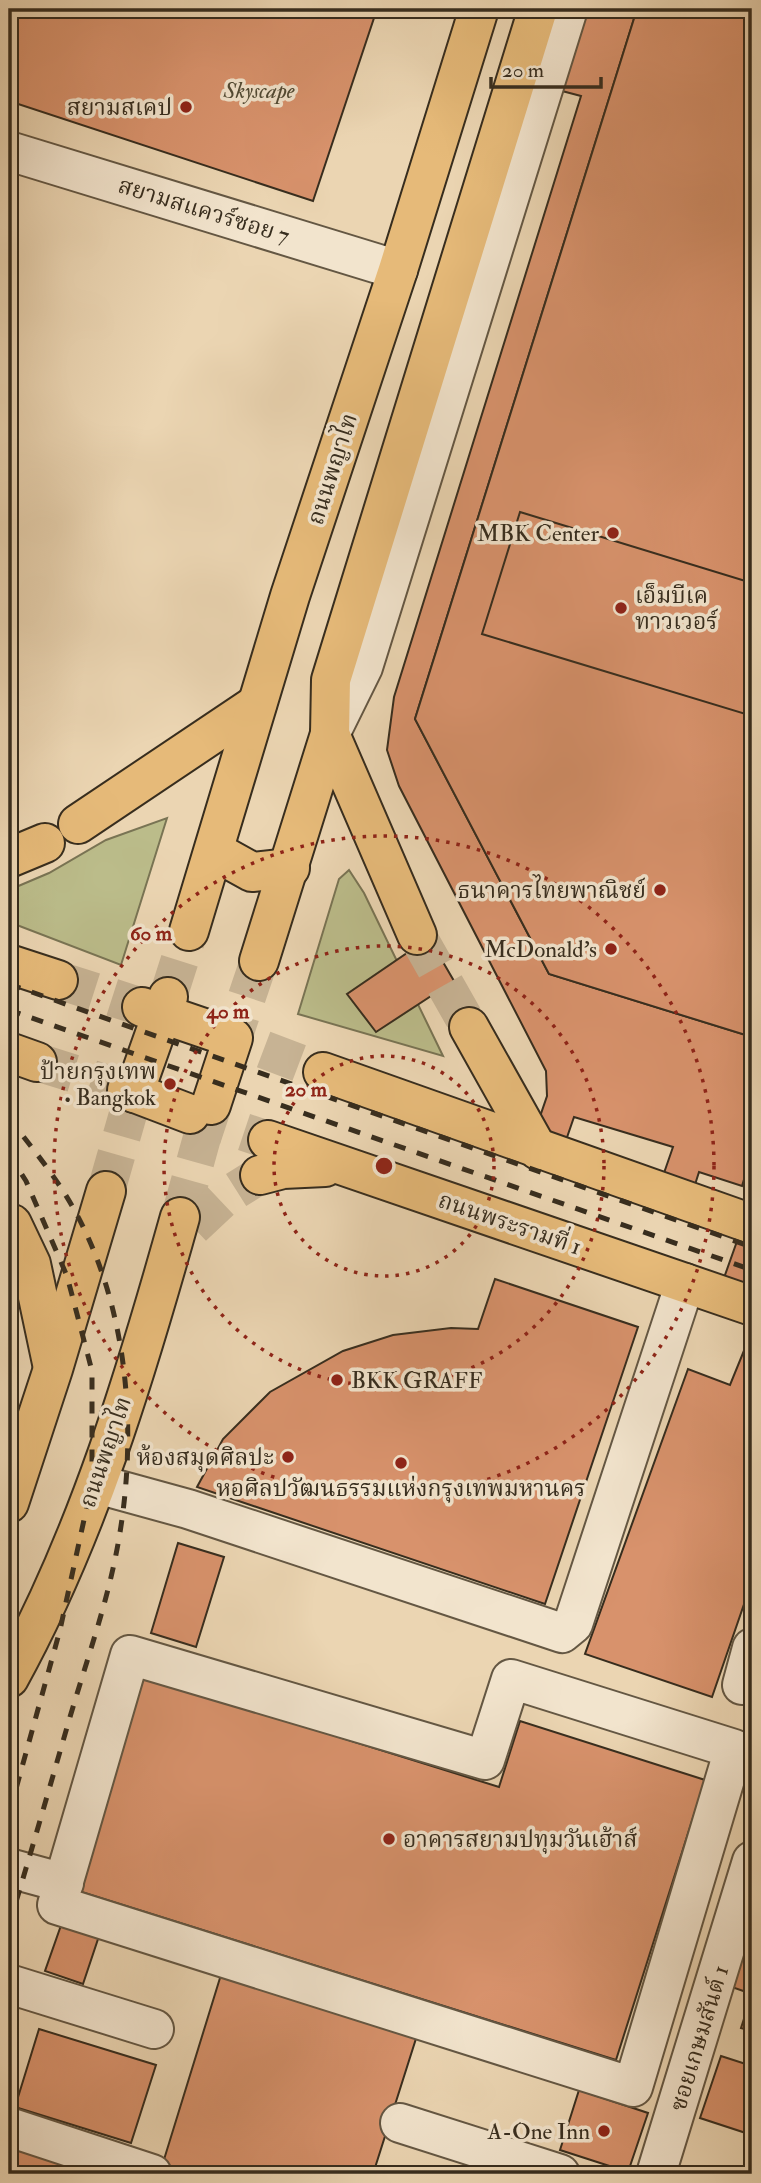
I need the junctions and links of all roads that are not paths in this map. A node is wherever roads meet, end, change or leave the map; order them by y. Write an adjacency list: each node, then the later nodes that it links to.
1 (479, 9): 5 (main road, ถนนพญาไท)
2 (538, 9): 7 (main road)
3 (568, 9): 7 (street)
4 (9, 150): 5 (street, สยามสแควร์ซอย 7)
5 (398, 270): 6 (main road, ถนนพญาไท)
6 (257, 704): 8 (main road); 10 (main road, ถนนพญาไท)
7 (330, 734): 12 (main road); 14 (main road)
8 (78, 824)
9 (45, 843): 11 (main road)
10 (214, 851): 12 (main road); 13 (main road, ถนนพญาไท)
11 (9, 858)
12 (290, 868): 15 (main road)
13 (189, 931)
14 (417, 935)
15 (259, 961)
16 (9, 964): 17 (main road)
17 (58, 980)
18 (469, 1027): 21 (main road)
19 (323, 1072): 21 (main road)
20 (201, 1109): 20 (main road)
21 (538, 1150): 25 (main road)
22 (264, 1158): 27 (main road, ถนนพระรามที่ 1)
23 (106, 1191): 29 (main road)
24 (12, 1224): 29 (main road)
25 (752, 1224)
26 (181, 1230): 30 (main road, ถนนพญาไท)
27 (685, 1283): 28 (main road, ถนนพระรามที่ 1); 30 (street)
28 (752, 1306)
29 (53, 1369): 31 (main road)
30 (97, 1484): 33 (main road, ถนนพญาไท)
31 (9, 1503)
32 (752, 1648): 34 (street)
33 (9, 1678)
34 (742, 1685)
35 (752, 1861): 38 (street, ซอยเกษมสันต์ 1)
36 (9, 1868): 37 (street)
37 (64, 1883): 37 (street)
38 (743, 1925): 45 (street, ซอยเกษมสันต์ 1)
39 (9, 1984): 40 (street)
40 (154, 2029)
41 (400, 2123): 44 (street)
42 (9, 2127): 43 (street)
43 (152, 2174)
44 (560, 2174)
45 (656, 2174)

